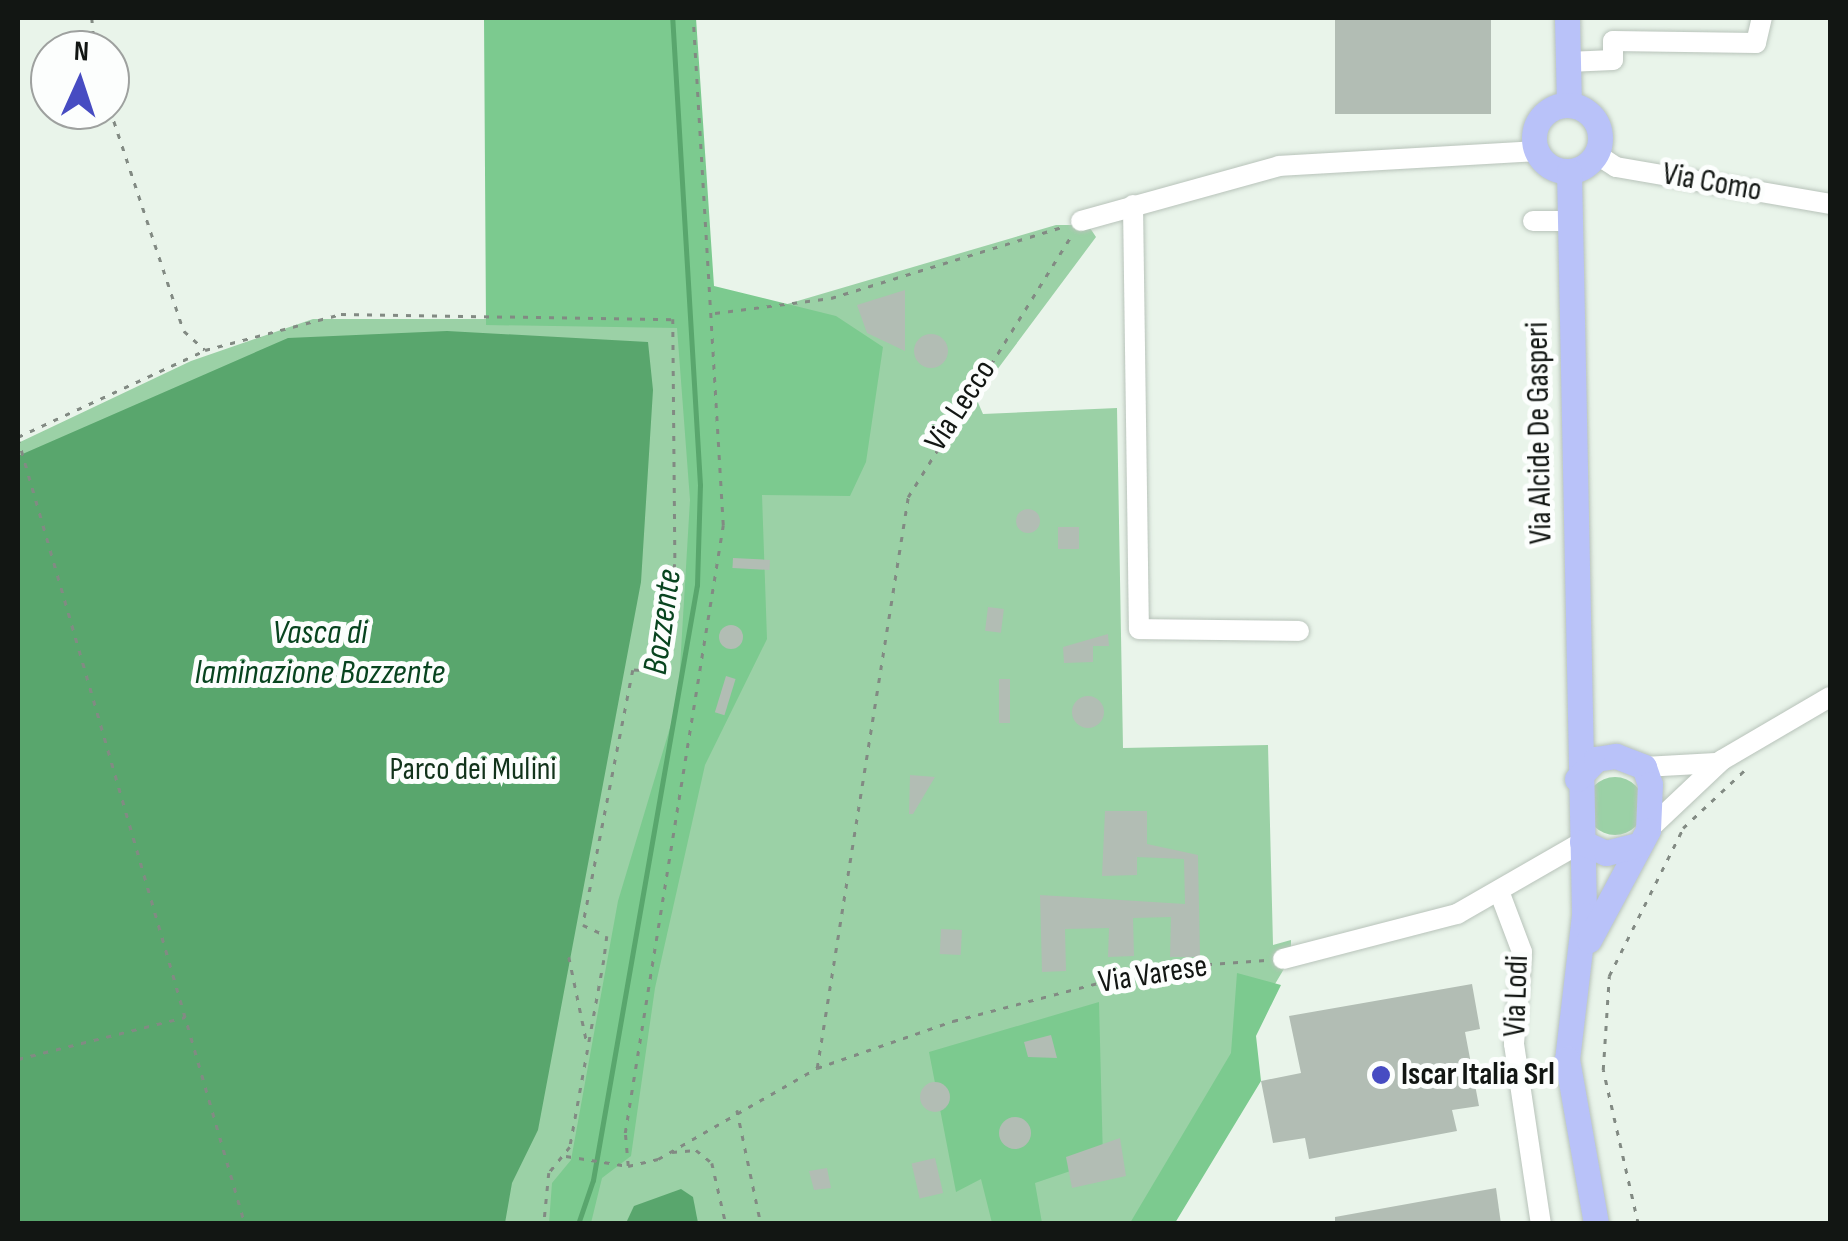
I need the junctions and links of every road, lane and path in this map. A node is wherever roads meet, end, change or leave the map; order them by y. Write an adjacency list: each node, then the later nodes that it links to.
1 (693, 18): 15 (path)
2 (1567, 18): 4 (main road)
3 (1762, 18): 4 (street)
4 (1568, 62): 5 (main road)
5 (1568, 104): 7 (main road); 8 (main road)
6 (117, 130): 16 (path)
7 (1537, 152): 9 (main road); 11 (street)
8 (1596, 154): 9 (main road); 10 (street, Via Como)
9 (1569, 171): 12 (main road, Via Alcide De Gasperi)
10 (1830, 204)
11 (1133, 205): 13 (street); 18 (street)
12 (1569, 220): 14 (street); 19 (main road, Via Alcide De Gasperi)
13 (1080, 221): 15 (path); 35 (path, Via Lecco)
14 (1533, 222)
15 (713, 313): 39 (path)
16 (205, 350): 17 (path); 33 (path)
17 (18, 438): 32 (path)
18 (1299, 631)
19 (1576, 694): 21 (main road); 25 (main road, Via Alcide De Gasperi)
20 (1830, 697): 23 (street)
21 (1616, 756): 24 (main road); 25 (main road)
22 (1758, 759): 46 (path)
23 (1722, 760): 24 (street); 26 (street)
24 (1644, 767): 26 (main road)
25 (1578, 780): 27 (main road)
26 (1641, 838): 27 (main road); 31 (main road)
27 (1582, 842): 28 (street); 31 (main road)
28 (1499, 891): 30 (street); 44 (street, Via Lodi)
29 (568, 957): 33 (path)
30 (1283, 960): 35 (path, Via Varese)
31 (1580, 963): 45 (main road)
32 (185, 1017): 34 (path); 40 (path)
33 (588, 1050): 38 (path)
34 (18, 1058)
35 (816, 1068): 36 (path, Via Varese)
36 (737, 1109): 37 (path, Via Varese); 43 (path)
37 (670, 1152): 39 (path, Via Varese); 42 (path)
38 (566, 1156): 39 (path); 41 (path)
39 (628, 1166)
40 (245, 1224)
41 (544, 1224)
42 (726, 1224)
43 (761, 1224)
44 (1541, 1224)
45 (1596, 1224)
46 (1638, 1224)

